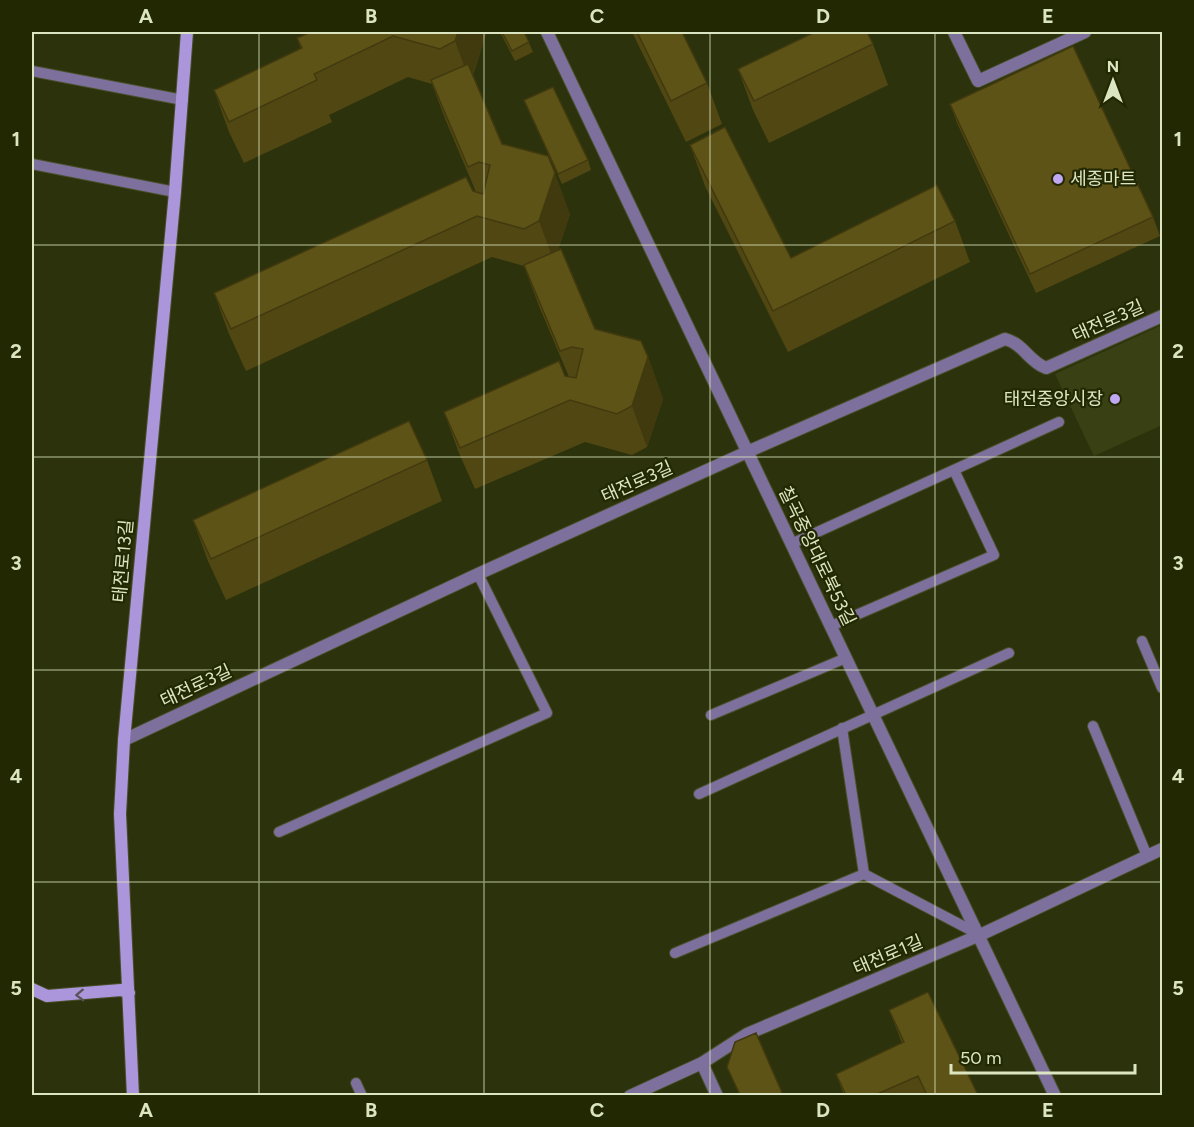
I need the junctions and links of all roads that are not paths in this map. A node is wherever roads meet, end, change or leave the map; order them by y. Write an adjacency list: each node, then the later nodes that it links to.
1 (187, 32): 6 (main road, 태전로13길)
2 (547, 32): 11 (street, 칠곡중앙대로북53길)
3 (954, 32): 4 (street)
4 (1079, 33)
5 (32, 71): 6 (lane)
6 (183, 100): 8 (main road, 태전로13길)
7 (32, 164): 8 (lane)
8 (175, 192): 24 (main road, 태전로13길)
9 (1162, 316): 11 (street, 태전로3길)
10 (1059, 422): 12 (lane)
11 (747, 452): 13 (street, 칠곡중앙대로북53길); 14 (street, 태전로3길)
12 (954, 470): 13 (lane); 15 (lane)
13 (791, 544): 15 (street, 칠곡중앙대로북53길)
14 (478, 574): 24 (street, 태전로3길); 26 (lane)
15 (831, 626): 18 (street, 칠곡중앙대로북53길)
16 (1142, 641): 19 (lane)
17 (1009, 653): 21 (lane)
18 (846, 658): 20 (lane); 21 (street, 칠곡중앙대로북53길)
19 (1162, 688)
20 (711, 715)
21 (873, 715): 23 (lane); 30 (street, 칠곡중앙대로북53길)
22 (1093, 726): 28 (lane)
23 (842, 728): 25 (lane); 29 (lane)
24 (124, 740): 33 (main road, 태전로13길)
25 (699, 794)
26 (279, 831)
27 (1162, 849): 28 (street, 태전로1길)
28 (1147, 856): 30 (street, 태전로1길)
29 (864, 874): 30 (lane); 31 (lane)
30 (980, 935): 34 (street, 태전로1길); 40 (street, 칠곡중앙대로북53길)
31 (675, 953)
32 (32, 989): 33 (main road, one-way to 32)
33 (129, 993): 36 (main road, 태전로13길)
34 (702, 1063): 38 (street, 태전로1길); 39 (street)
35 (357, 1083): 37 (lane)
36 (133, 1095)
37 (362, 1095)
38 (630, 1095)
39 (717, 1095)
40 (1055, 1095)

